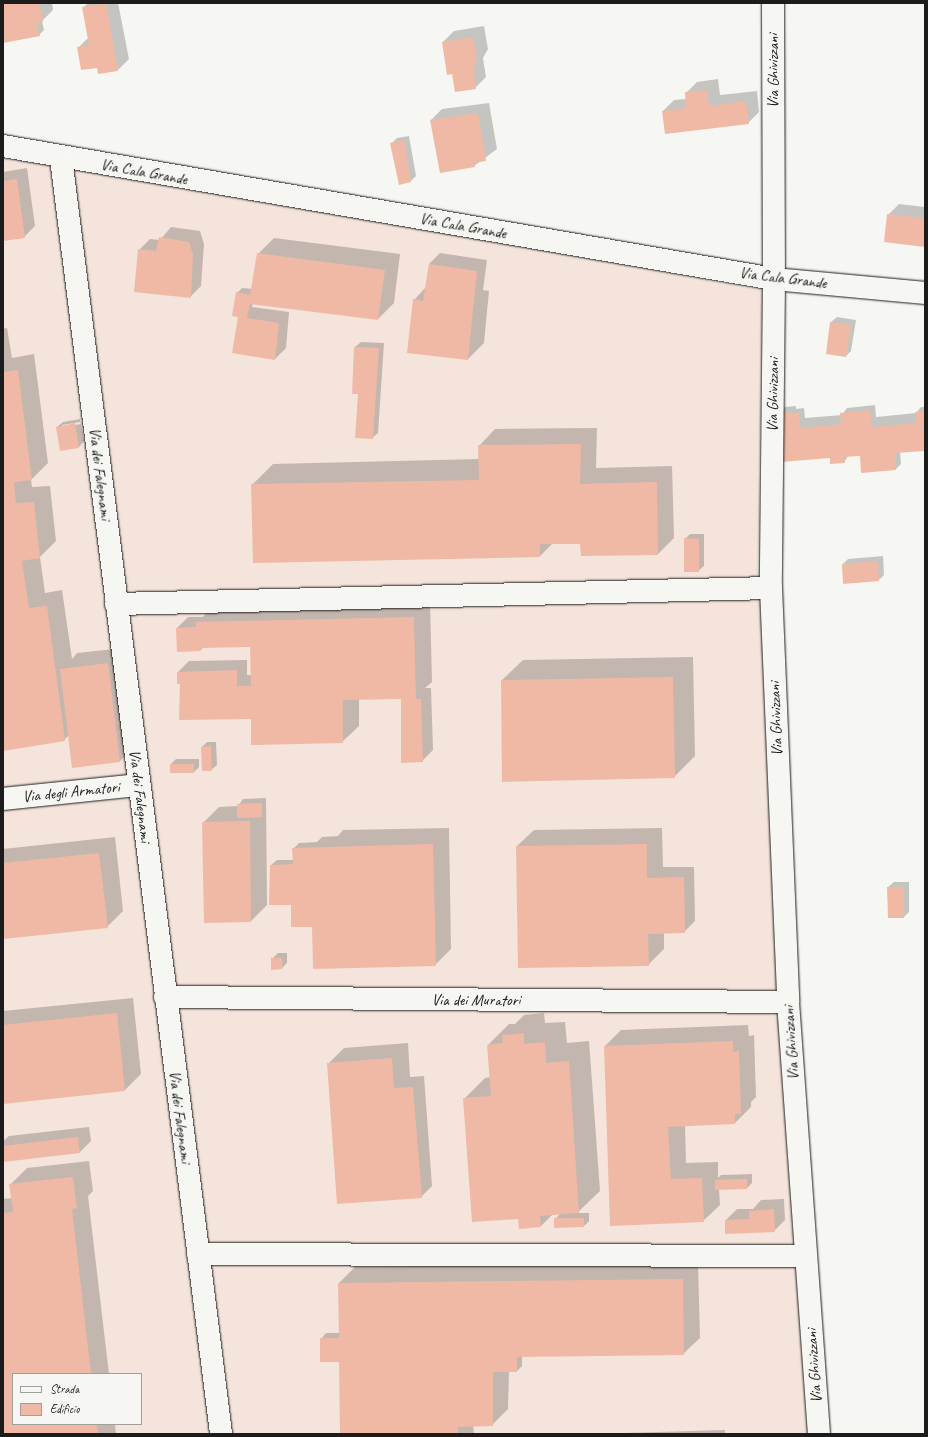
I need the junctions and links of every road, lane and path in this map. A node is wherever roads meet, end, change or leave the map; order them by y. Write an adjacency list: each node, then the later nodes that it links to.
1 (773, 3): 4 (street, Via Ghivizzani)
2 (3, 146): 3 (street, Via Cala Grande)
3 (61, 158): 4 (street, Via Cala Grande); 7 (street, Via dei Falegnami)
4 (774, 280): 5 (street, Via Cala Grande); 6 (street, Via Ghivizzani)
5 (925, 293)
6 (771, 588): 7 (street); 11 (street, Via Ghivizzani)
7 (116, 604): 8 (street, Via dei Falegnami)
8 (138, 785): 9 (street, Via degli Armatori); 10 (street, Via dei Falegnami)
9 (3, 799)
10 (165, 997): 11 (street, Via dei Muratori); 12 (street, Via dei Falegnami)
11 (788, 1002): 13 (street, Via Ghivizzani)
12 (198, 1254): 13 (street); 14 (street, Via dei Falegnami)
13 (806, 1256): 15 (street, Via Ghivizzani)
14 (221, 1434)
15 (819, 1434)

